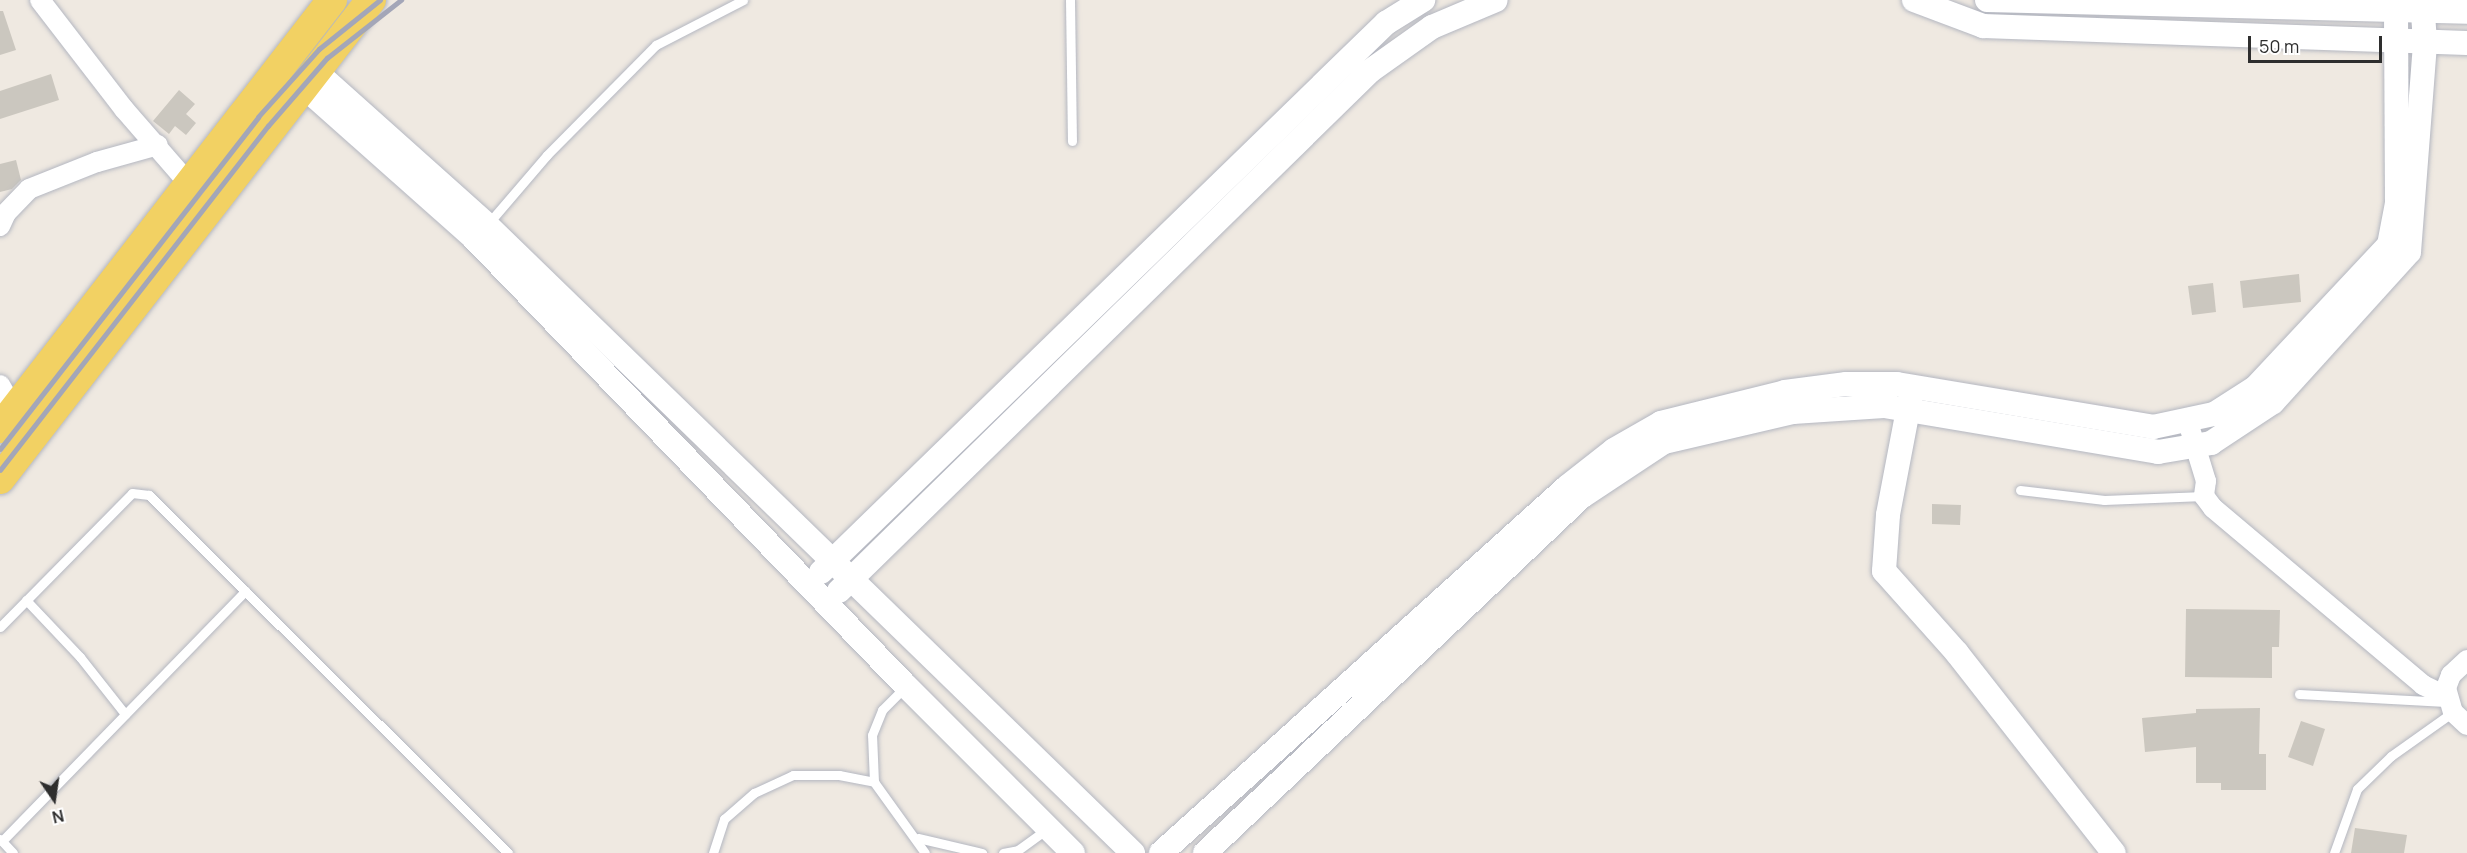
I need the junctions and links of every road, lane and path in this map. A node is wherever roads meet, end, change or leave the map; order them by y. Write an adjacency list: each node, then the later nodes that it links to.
1 (40, 0): 18 (street)
2 (332, 0): 19 (main road)
3 (371, 0): 16 (main road)
4 (743, 0): 22 (lane)
5 (1070, 0): 17 (lane)
6 (1423, 0): 30 (street)
7 (1496, 0): 31 (street)
8 (1914, 0): 13 (street)
9 (1987, 0): 10 (street)
10 (2396, 11): 11 (street); 13 (street)
11 (2423, 11): 12 (street); 14 (street)
12 (2467, 12)
13 (2395, 41): 14 (street); 25 (street)
14 (2425, 42): 15 (street); 26 (street)
15 (2467, 44)
16 (309, 79): 20 (main road); 22 (street)
17 (1072, 141)
18 (158, 145): 19 (street); 21 (street)
19 (188, 186): 20 (street); 24 (main road)
20 (213, 205): 27 (main road)
21 (0, 226)
22 (480, 231): 30 (street); 33 (street)
23 (1910, 398): 25 (street); 26 (street); 53 (street); 54 (street); 55 (street)
24 (5, 407)
25 (2187, 419): 26 (street)
26 (2194, 446): 29 (street)
27 (0, 479)
28 (2020, 490): 29 (lane)
29 (2204, 496): 39 (street)
30 (830, 560): 31 (street); 33 (street)
31 (851, 581): 33 (street); 52 (street)
32 (245, 591): 34 (lane); 40 (lane); 46 (lane)
33 (818, 593): 37 (street)
34 (26, 600): 35 (lane); 40 (lane)
35 (0, 627)
36 (2467, 660): 39 (street)
37 (906, 686): 41 (lane); 42 (street)
38 (2299, 694): 39 (lane)
39 (2454, 709): 56 (lane)
40 (125, 714): 44 (lane)
41 (874, 782): 43 (lane); 47 (lane)
42 (1047, 829): 50 (lane); 51 (street)
43 (918, 838): 48 (lane); 49 (lane)
44 (1, 840): 45 (lane)
45 (13, 853)
46 (508, 853)
47 (713, 853)
48 (925, 853)
49 (982, 853)
50 (1003, 853)
51 (1073, 853)
52 (1132, 853)
53 (1161, 853)
54 (1205, 853)
55 (2114, 853)
56 (2334, 853)

